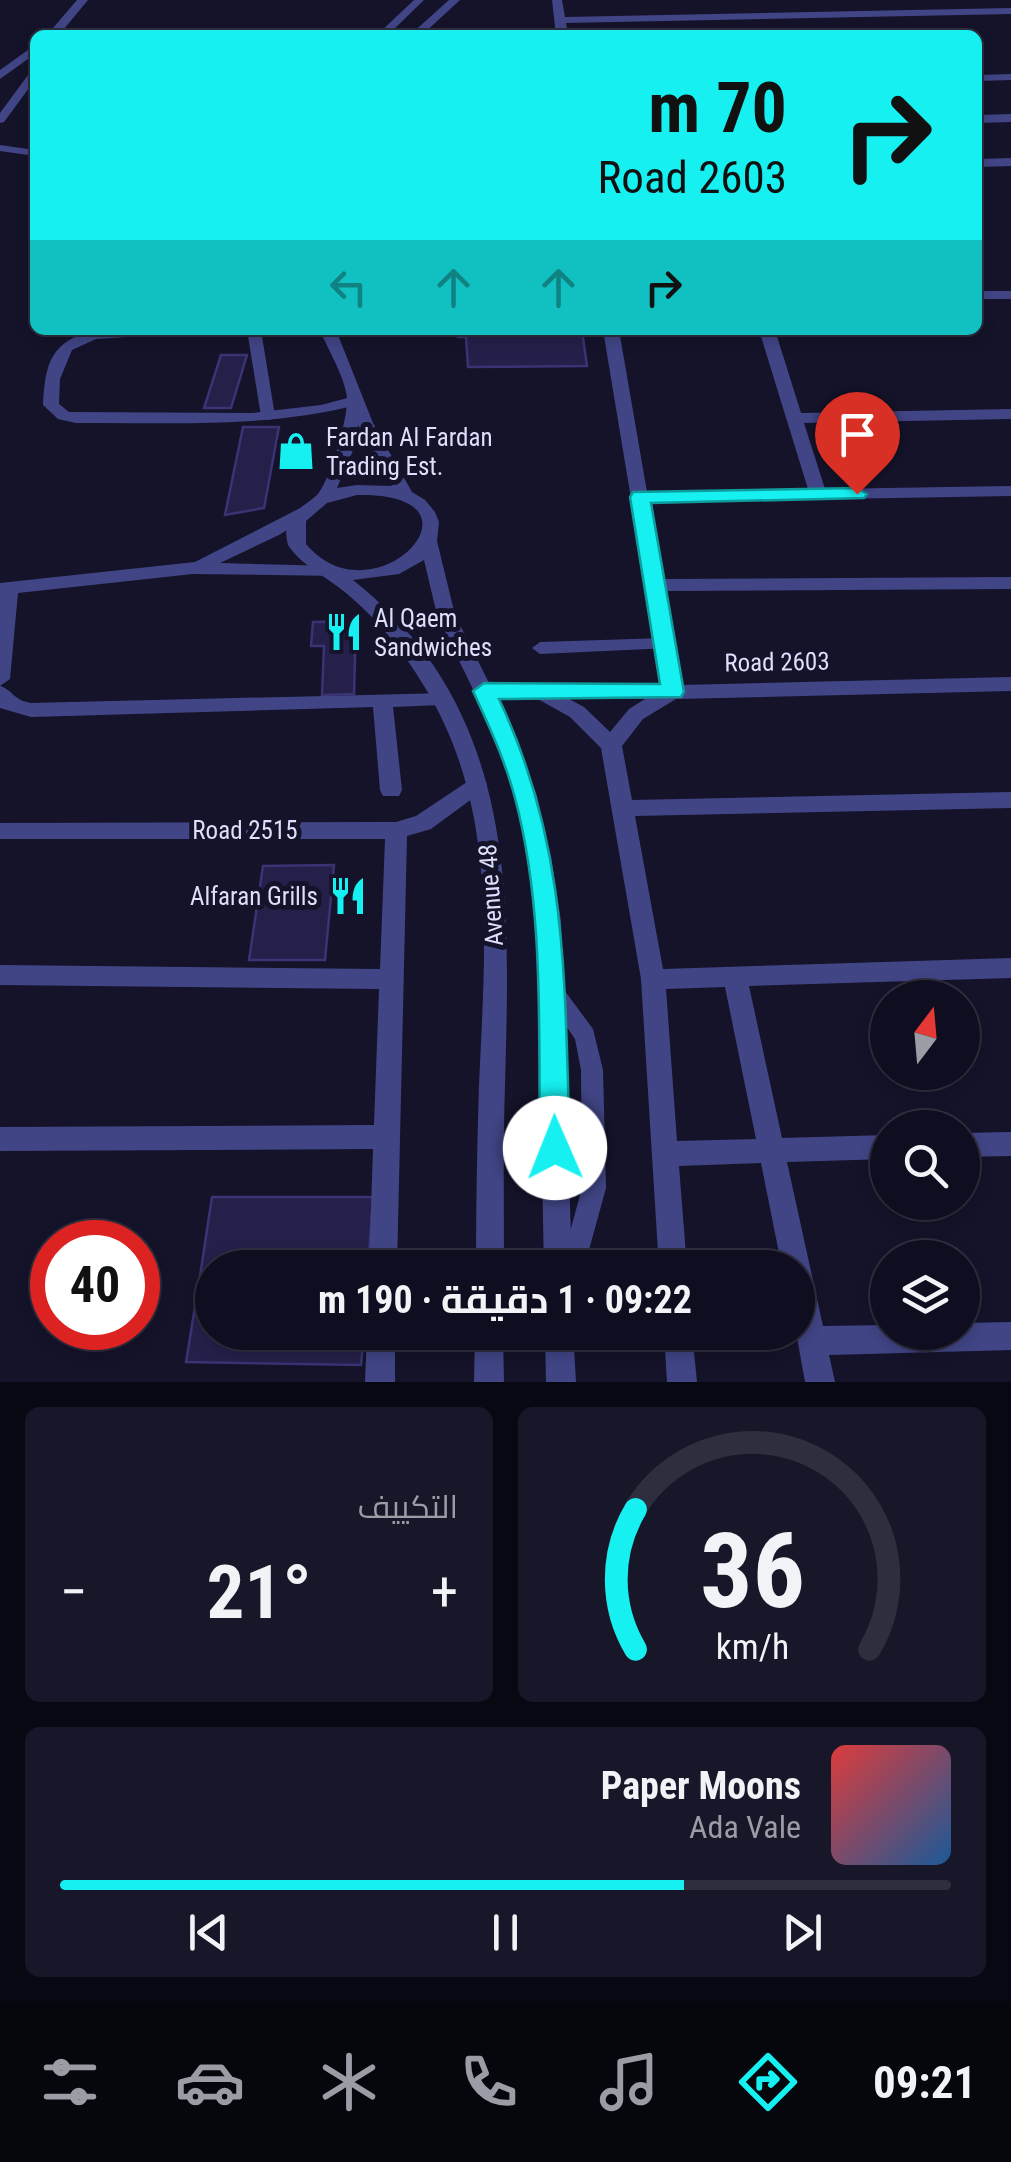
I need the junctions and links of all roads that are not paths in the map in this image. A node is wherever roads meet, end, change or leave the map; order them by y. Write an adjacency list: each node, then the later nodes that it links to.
1 (83, 0): 9 (street)
2 (419, 0): 10 (lane)
3 (463, 0): 5 (street)
4 (557, 0): 8 (street)
5 (451, 4): 11 (street)
6 (1011, 11): 7 (street)
7 (670, 18): 8 (street); 13 (street)
8 (560, 20): 12 (street)
9 (57, 30)
10 (387, 30)
11 (422, 30)
12 (561, 30)
13 (675, 30)
14 (30, 52): 15 (street)
15 (0, 76)
16 (1011, 77): 17 (street)
17 (982, 78)
18 (30, 80): 21 (lane)
19 (1011, 118): 20 (street)
20 (982, 119)
21 (0, 120)
22 (0, 148): 23 (lane)
23 (30, 152)
24 (1011, 162): 25 (street)
25 (982, 163)
26 (982, 291): 27 (street)
27 (1011, 295)
28 (92, 335): 35 (street)
29 (255, 335): 35 (lane)
30 (330, 335): 33 (street)
31 (613, 335): 40 (street)
32 (769, 335): 36 (street)
33 (354, 401): 35 (street); 39 (street); 41 (street)
34 (1011, 414): 36 (street)
35 (268, 416)
36 (796, 418): 38 (street)
37 (1011, 491): 38 (street)
38 (818, 494): 40 (street)
39 (405, 495): 41 (street); 43 (street)
40 (640, 497): 47 (street)
41 (325, 498): 42 (street)
42 (306, 510): 44 (street); 45 (street)
43 (429, 543): 45 (street); 53 (street, Avenue 48)
44 (193, 568): 45 (street); 48 (street)
45 (334, 572): 57 (street, Avenue 48)
46 (1011, 583): 47 (street)
47 (653, 586): 49 (street)
48 (4, 589): 51 (street)
49 (664, 644): 50 (lane); 55 (street)
50 (540, 648)
51 (0, 679)
52 (1011, 684): 55 (street, Road 2603)
53 (484, 691): 54 (street, Road 2603); 71 (street, Avenue 48)
54 (539, 691): 55 (street, Road 2603); 59 (street)
55 (673, 692): 59 (street)
56 (0, 693): 58 (street)
57 (440, 698): 58 (street); 60 (street, Avenue 48)
58 (382, 700): 61 (street)
59 (611, 746): 63 (street)
60 (476, 784): 64 (street, Road 2515); 80 (street, Avenue 48)
61 (391, 790)
62 (1011, 800): 63 (street)
63 (622, 808): 70 (street)
64 (396, 830): 65 (street, Road 2515); 69 (street)
65 (0, 831)
66 (1011, 968): 68 (street)
67 (0, 975): 69 (street)
68 (736, 976): 70 (street); 77 (street)
69 (394, 979): 72 (street)
70 (653, 980): 78 (street)
71 (552, 989): 81 (street, Avenue 48); 82 (lane)
72 (387, 1136): 73 (street); 79 (street)
73 (0, 1139)
74 (1011, 1144): 75 (street)
75 (980, 1145)
76 (870, 1148): 77 (street)
77 (772, 1151): 78 (street); 84 (street)
78 (664, 1154): 83 (street)
79 (384, 1250)
80 (490, 1250)
81 (558, 1250)
82 (577, 1250)
83 (672, 1250)
84 (793, 1250)
85 (1011, 1336): 86 (street)
86 (815, 1342)
87 (381, 1350): 92 (street)
88 (490, 1350): 93 (street)
89 (560, 1350): 94 (street)
90 (679, 1350): 95 (street)
91 (814, 1350): 96 (street)
92 (380, 1382)
93 (490, 1382)
94 (561, 1382)
95 (682, 1382)
96 (820, 1382)

